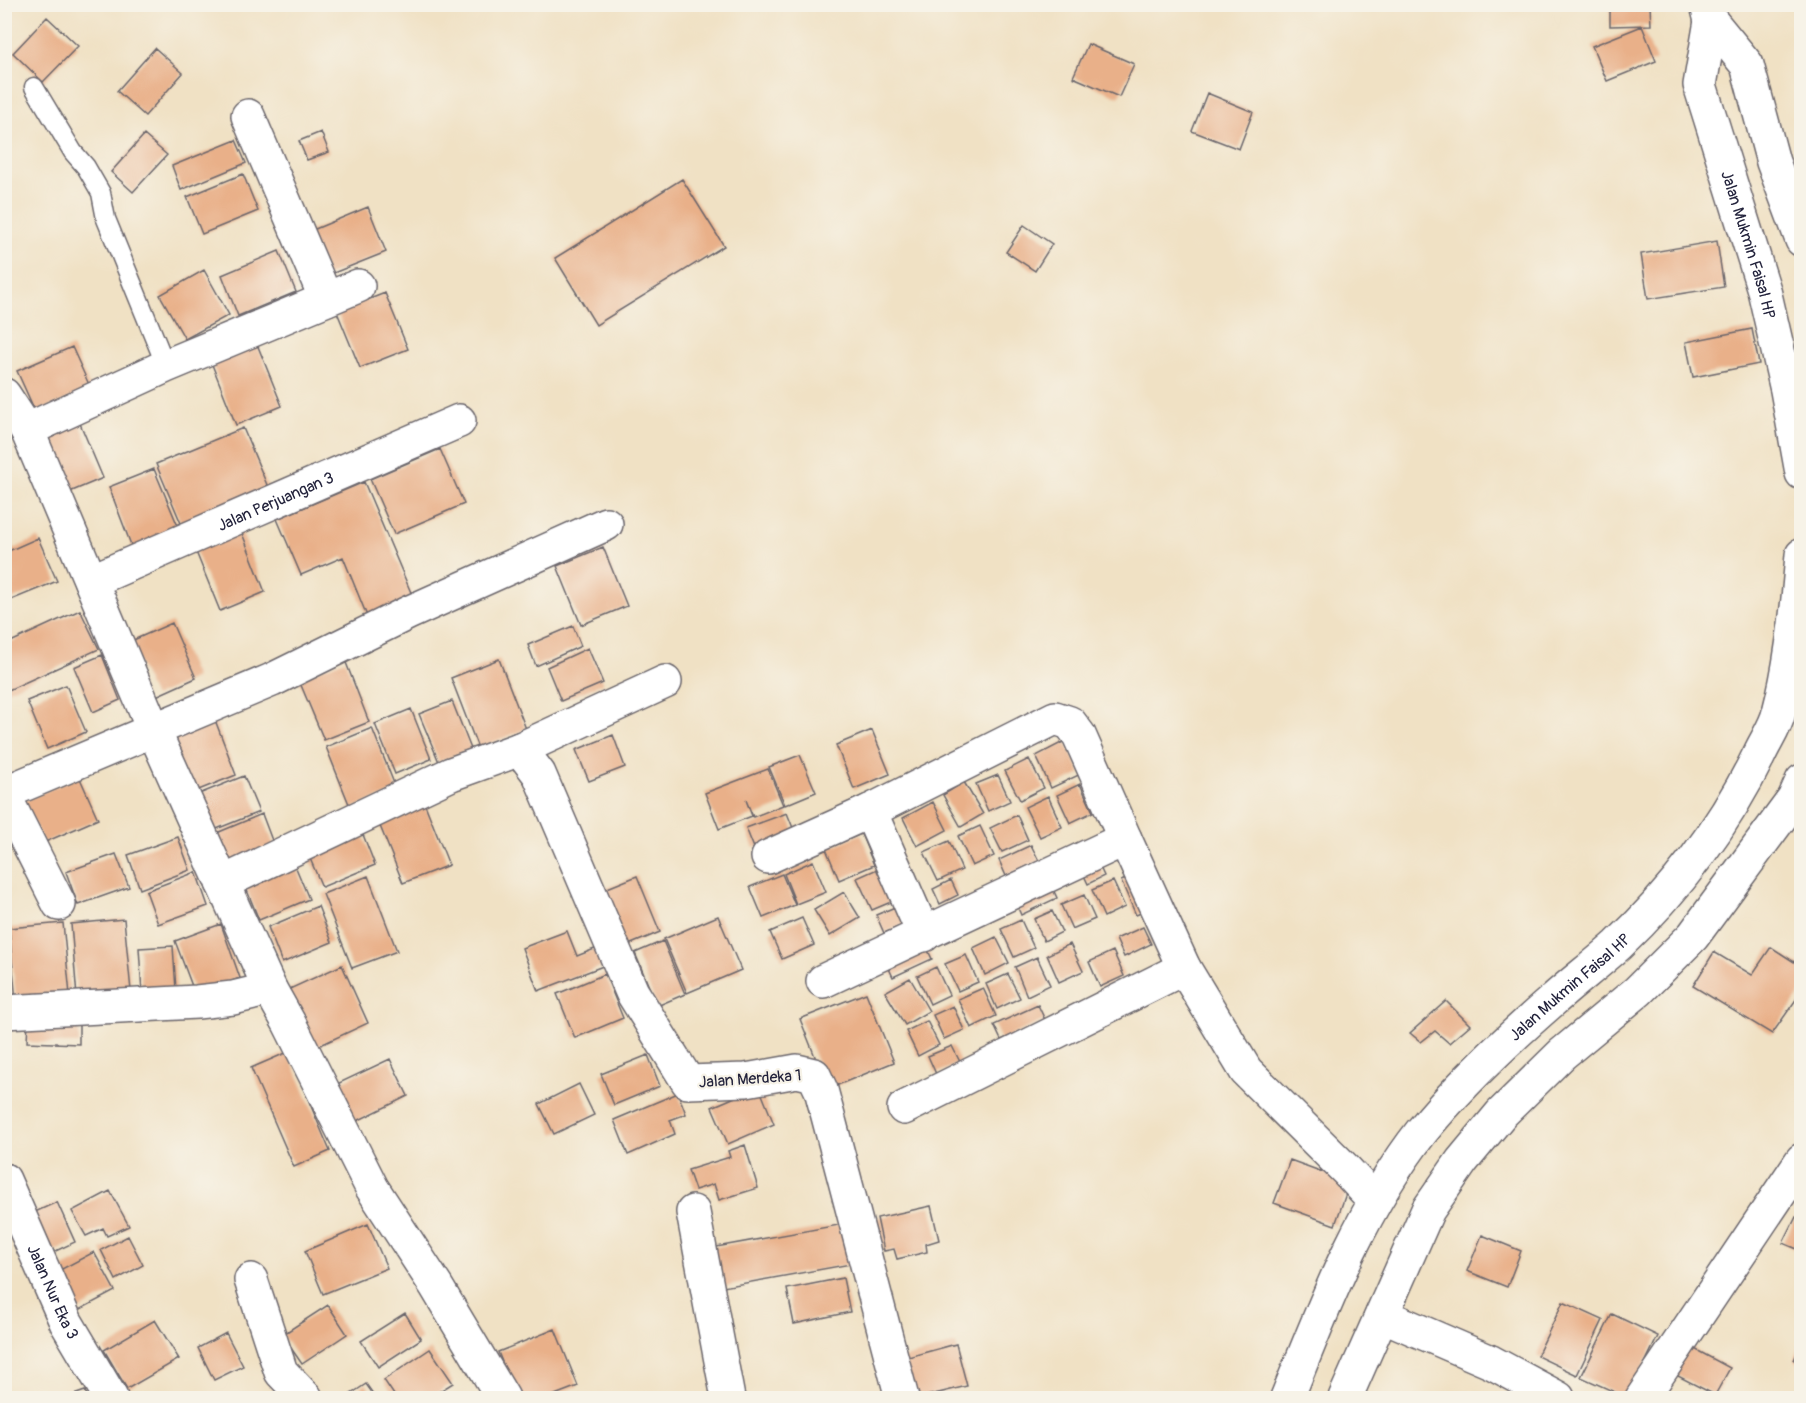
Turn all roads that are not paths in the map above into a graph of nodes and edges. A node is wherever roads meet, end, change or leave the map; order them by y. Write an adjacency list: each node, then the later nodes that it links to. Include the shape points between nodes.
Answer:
1 (1709, 13): 4 (street, Jalan Mukmin Faisal HP, via 1747,65 1773,162); 11 (street, Jalan Mukmin Faisal HP, via 1700,85 1764,290)
2 (34, 87): 7 (lane, via 101,194 106,219)
3 (248, 116): 6 (street)
4 (1802, 240)
5 (358, 286): 6 (street)
6 (326, 299): 7 (street)
7 (166, 366): 10 (street)
8 (4, 395): 10 (street)
9 (459, 421): 14 (street, Jalan Perjuangan 3)
10 (27, 430): 14 (street)
11 (1802, 473)
12 (606, 524): 16 (street)
13 (1802, 555): 33 (street, Jalan Mukmin Faisal HP, via 1779,714 1719,826 1675,886 1626,936 1471,1074 1422,1132)
14 (91, 581): 16 (street)
15 (665, 681): 17 (street)
16 (154, 731): 19 (street); 23 (street)
17 (520, 749): 23 (street, via 451,774); 41 (street, Jalan Merdeka 1, via 539,774 632,992 688,1082 746,1080 797,1071 814,1074)
18 (1802, 780): 36 (street, via 1794,799 1693,936 1638,991 1562,1054 1501,1114 1462,1161 1428,1210)
19 (4, 794): 24 (street)
20 (870, 811): 21 (street, via 1055,718 1070,723 1079,735); 22 (street); 25 (street)
21 (1125, 839): 25 (street); 26 (street)
22 (768, 857)
23 (222, 883): 28 (street)
24 (59, 904)
25 (924, 935): 27 (street)
26 (1184, 968): 30 (street); 33 (street, via 1246,1071)
27 (823, 981)
28 (270, 989): 29 (street, via 197,1002); 39 (street, via 372,1188)
29 (4, 1012)
30 (904, 1108)
31 (1802, 1160): 45 (street)
32 (4, 1180): 37 (street, Jalan Nur Eka 3, via 66,1322)
33 (1374, 1200): 42 (street, Jalan Mukmin Faisal HP)
34 (693, 1212): 40 (street)
35 (251, 1280): 38 (street, via 281,1372)
36 (1382, 1315): 43 (street); 44 (street, via 1491,1362)
37 (111, 1398)
38 (306, 1398)
39 (503, 1398)
40 (728, 1398)
41 (902, 1398)
42 (1287, 1398)
43 (1345, 1398)
44 (1558, 1398)
45 (1642, 1398)

